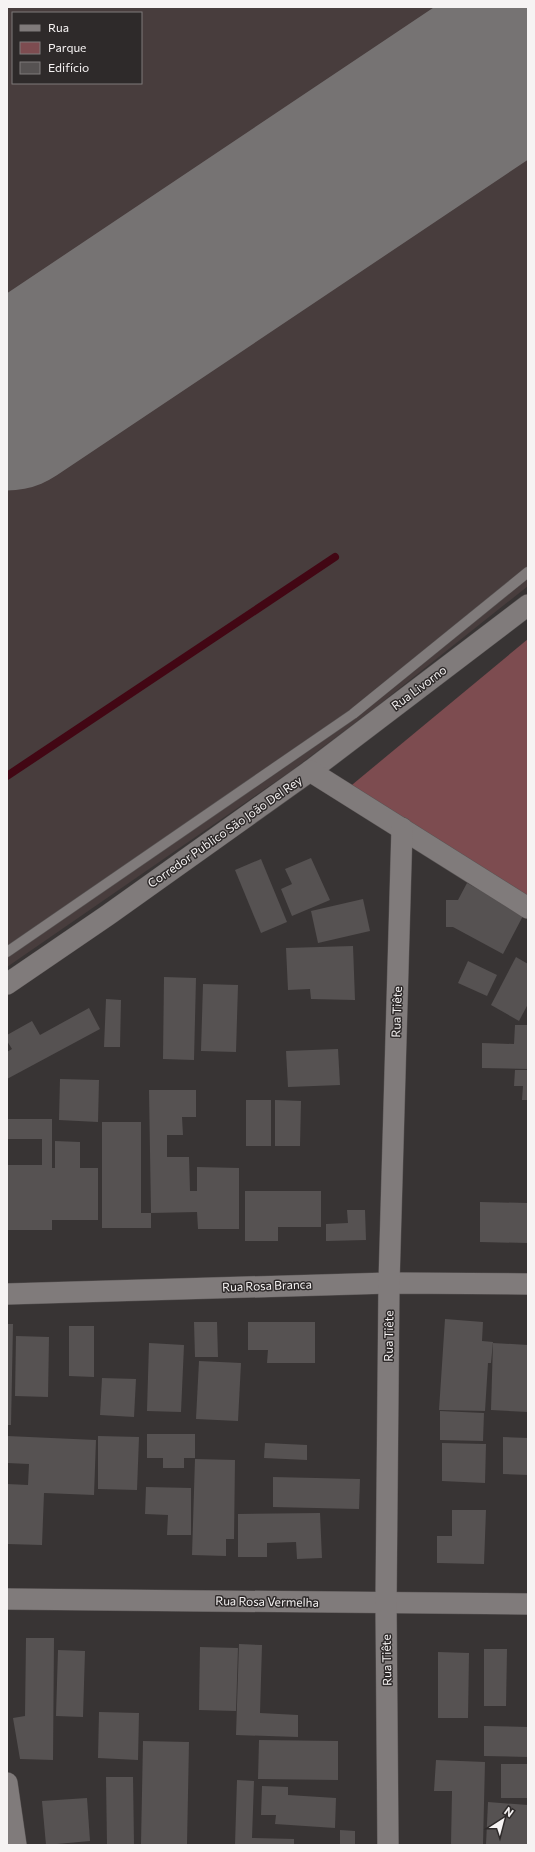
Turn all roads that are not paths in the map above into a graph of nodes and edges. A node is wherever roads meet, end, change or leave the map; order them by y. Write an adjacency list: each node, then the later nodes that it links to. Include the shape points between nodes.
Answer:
1 (528, 572): 6 (lane, via 353,714)
2 (528, 605): 3 (street, Rua Livorno)
3 (310, 771): 4 (street, Corredor Publico São João Del Rey); 7 (street, Corredor Publico São João Del Rey, via 108,916)
4 (402, 828): 5 (street, Corredor Publico São João Del Rey); 8 (street, Rua Tiête)
5 (528, 908)
6 (7, 952)
7 (7, 984)
8 (389, 1283): 9 (street, Rua Rosa Branca); 10 (street, Rua Rosa Branca); 12 (street, Rua Tiête)
9 (528, 1284)
10 (7, 1294)
11 (7, 1599): 12 (street, Rua Rosa Vermelha)
12 (386, 1604): 13 (street, Rua Rosa Vermelha); 16 (street, Rua Tiête)
13 (528, 1604)
14 (7, 1783): 15 (street)
15 (16, 1845)
16 (388, 1845)

